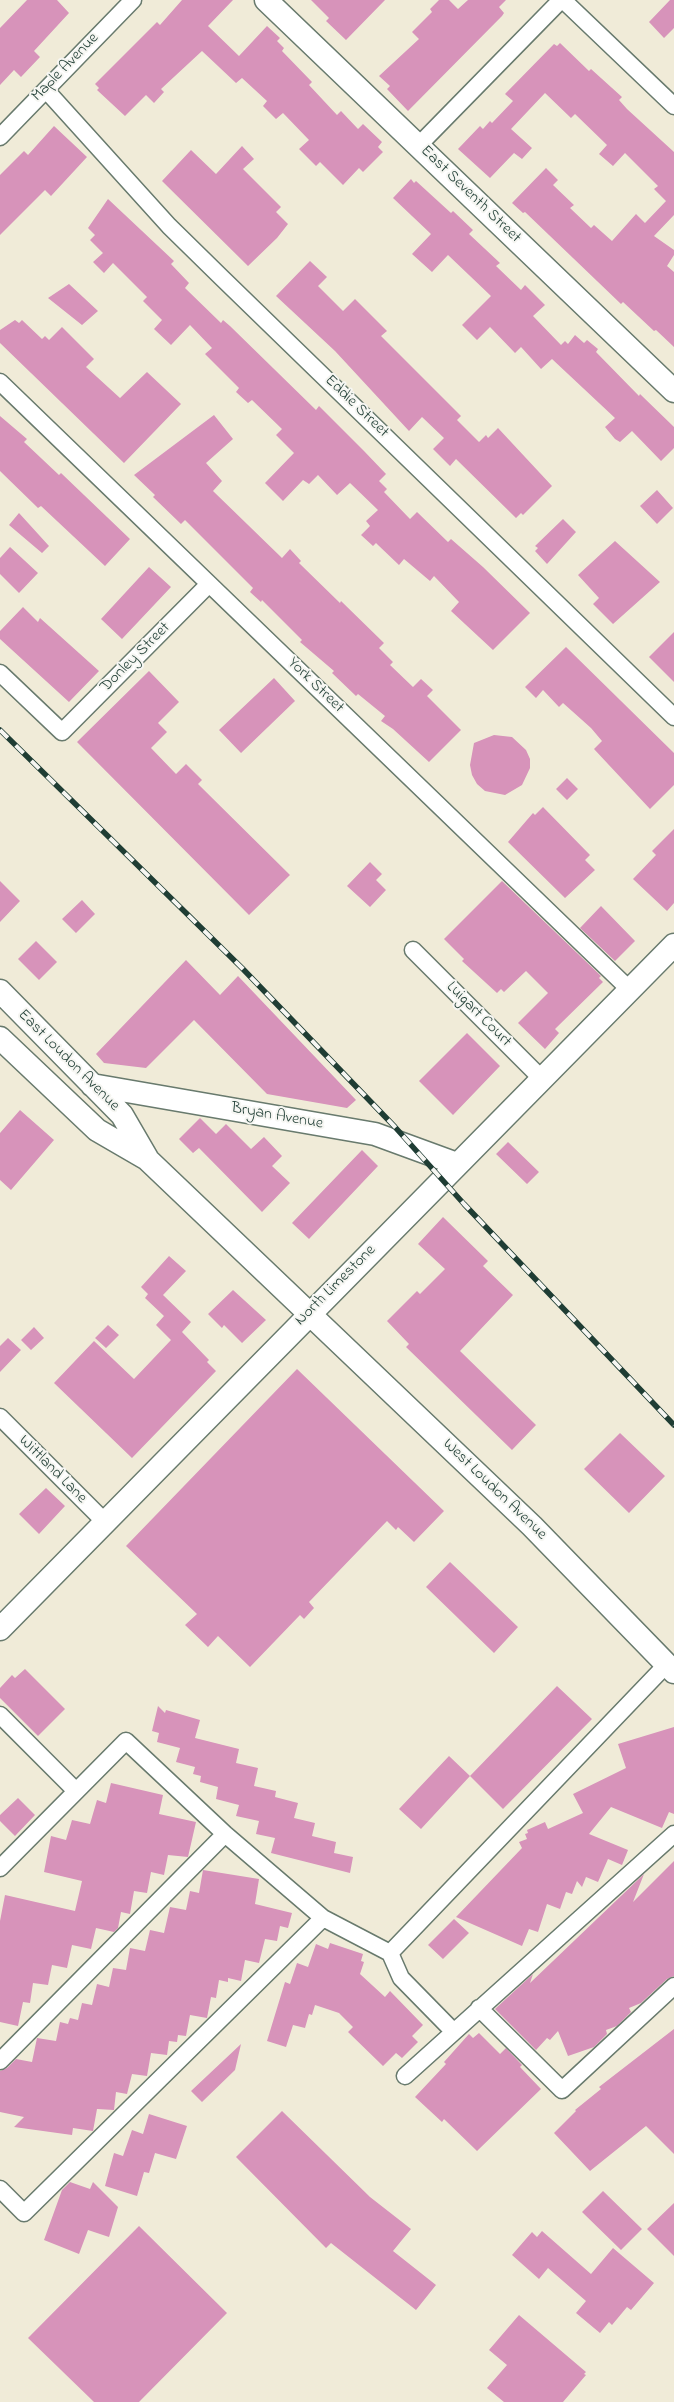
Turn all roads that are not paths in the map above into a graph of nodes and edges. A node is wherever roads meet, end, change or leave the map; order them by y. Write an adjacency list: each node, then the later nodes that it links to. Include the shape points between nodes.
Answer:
1 (133, 0): 4 (street, Maple Avenue)
2 (266, 0): 7 (street, East Seventh Street)
3 (562, 0): 5 (street); 7 (street)
4 (46, 90): 6 (street, Maple Avenue); 12 (street, Eddie Street, via 169,226 221,278)
5 (674, 106)
6 (0, 137)
7 (418, 146): 9 (street, East Seventh Street)
8 (0, 382): 10 (street, York Street)
9 (674, 391)
10 (209, 584): 11 (street, Donley Street, via 62,732); 15 (street, York Street)
11 (0, 673)
12 (674, 717)
13 (674, 945): 15 (street, North Limestone)
14 (413, 950): 18 (street, Luigart Court)
15 (630, 990): 18 (street, North Limestone)
16 (0, 991): 19 (street, East Loudon Avenue)
17 (4, 1048): 20 (street, East Loudon Avenue, via 97,1130)
18 (542, 1079): 21 (street, North Limestone)
19 (92, 1085): 20 (street, East Loudon Avenue, via 122,1115); 21 (street, Bryan Avenue, via 375,1134)
20 (147, 1159): 22 (street, East Loudon Avenue)
21 (458, 1164): 22 (street, North Limestone)
22 (310, 1313): 24 (street, North Limestone); 26 (street, West Loudon Avenue, via 532,1526)
23 (0, 1417): 24 (street, Wittland Lane)
24 (105, 1522): 25 (street, North Limestone)
25 (0, 1629)
26 (670, 1668): 33 (street)
27 (0, 1715): 28 (street)
28 (76, 1791): 29 (street, via 126,1741); 31 (street)
29 (225, 1834): 32 (street); 37 (street)
30 (674, 1834): 35 (street)
31 (0, 1868)
32 (323, 1918): 33 (street); 39 (street, via 24,2213)
33 (390, 1953): 36 (street, via 401,1978)
34 (674, 1986): 35 (street, via 562,2090)
35 (479, 2008): 36 (street)
36 (453, 2031): 38 (street)
37 (0, 2060)
38 (405, 2076)
39 (0, 2189)

